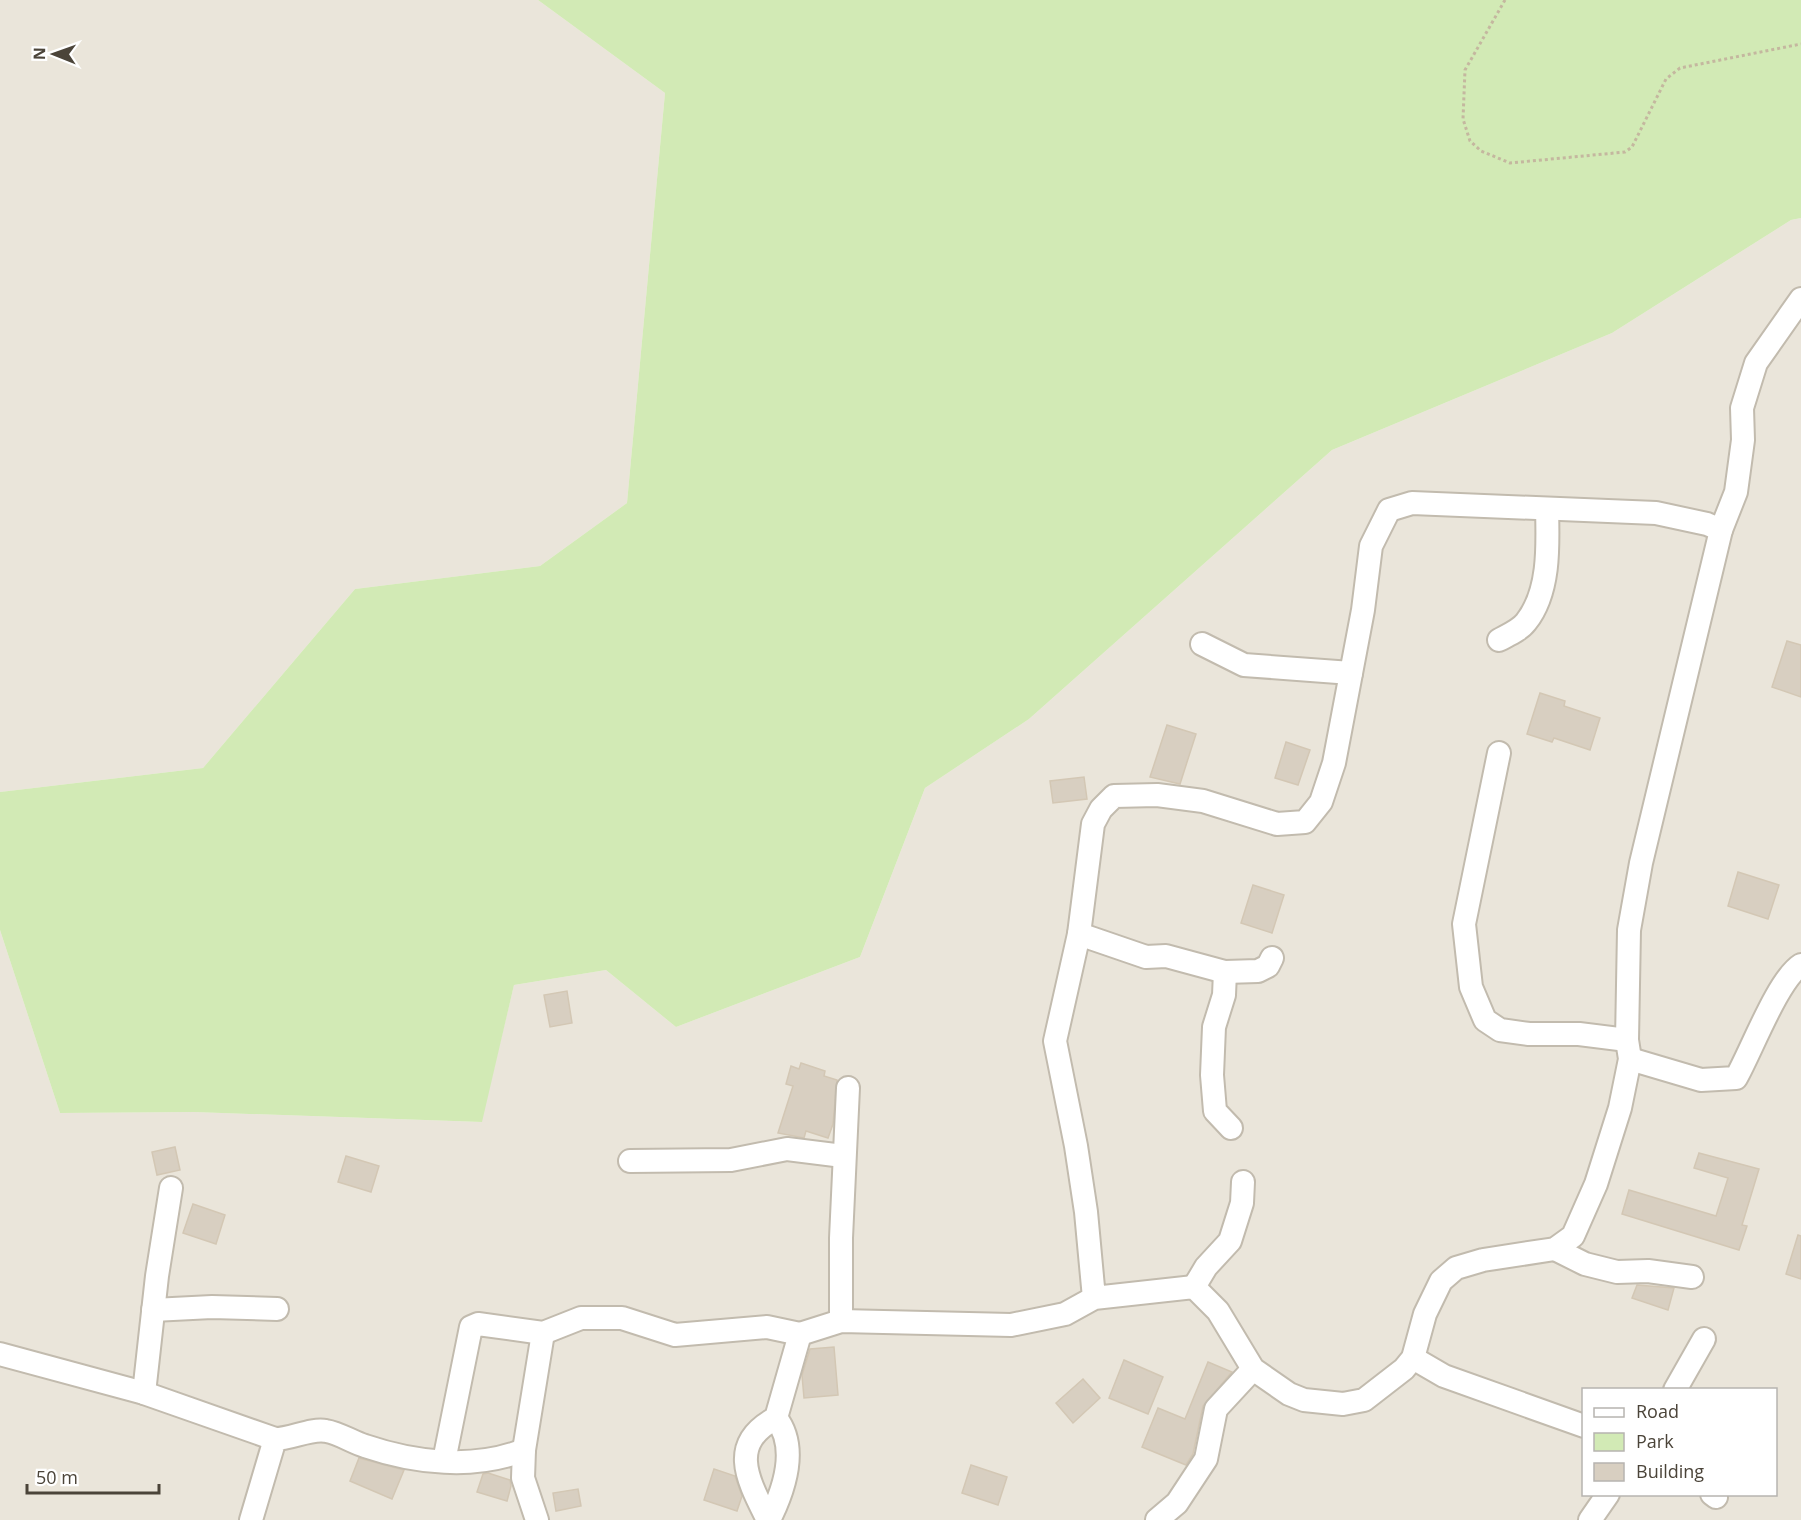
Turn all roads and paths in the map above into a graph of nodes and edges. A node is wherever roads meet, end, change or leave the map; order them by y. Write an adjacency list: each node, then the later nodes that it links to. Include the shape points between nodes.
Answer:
1 (1504, 0): 2 (path, via 1467,62 1463,119 1470,141 1481,151 1510,164 1625,152 1632,147 1666,80 1680,68)
2 (1801, 44)
3 (1801, 299): 5 (street, via 1755,363 1742,408 1743,440 1736,492)
4 (1547, 509): 5 (street, via 1656,513); 6 (street, via 1548,549 1539,602 1525,624); 8 (street, via 1412,503 1389,510 1371,546)
5 (1721, 530): 14 (street, via 1641,862 1629,930)
6 (1499, 640)
7 (1202, 644): 8 (street, via 1244,665)
8 (1351, 674): 10 (street, via 1334,763 1321,802 1305,822 1277,824 1203,801 1157,795 1114,796 1093,824)
9 (1499, 753): 14 (street, via 1464,924 1471,987 1485,1020 1500,1030 1579,1034)
10 (1079, 934): 13 (street, via 1146,957 1166,956); 24 (street, via 1055,1041 1076,1146)
11 (1272, 958): 13 (street, via 1268,966 1258,970)
12 (1801, 965): 14 (street, via 1780,992 1736,1078 1701,1080)
13 (1225, 972): 16 (street, via 1224,995 1214,1027 1212,1076 1215,1111)
14 (1628, 1050): 21 (street, via 1620,1108 1596,1184 1573,1236)
15 (848, 1088): 17 (street)
16 (1231, 1128)
17 (843, 1156): 18 (street, via 787,1149 731,1160); 27 (street)
18 (630, 1161)
19 (1243, 1182): 23 (street, via 1242,1203 1230,1241)
20 (171, 1188): 26 (street)
21 (1555, 1249): 22 (street, via 1585,1264 1617,1272); 32 (street, via 1456,1268 1441,1281 1425,1314)
22 (1692, 1276)
23 (1194, 1287): 24 (street); 33 (street, via 1218,1311)
24 (1094, 1298): 27 (street, via 1065,1314 1011,1325)
25 (276, 1309): 26 (street)
26 (153, 1310): 35 (street)
27 (842, 1321): 29 (street)
28 (543, 1333): 29 (street, via 581,1318 622,1318 675,1335 766,1327); 39 (street); 40 (street, via 478,1324 471,1327)
29 (800, 1334): 36 (street)
30 (1704, 1339): 34 (street)
31 (0, 1354): 35 (street)
32 (1413, 1358): 33 (street, via 1364,1400 1343,1404 1304,1400 1288,1394); 37 (street, via 1444,1377)
33 (1253, 1369): 45 (street, via 1216,1409 1206,1458 1178,1503)
34 (1676, 1388)
35 (144, 1393): 38 (street)
36 (776, 1418): 44 (street, via 783,1427 788,1467 783,1493); 44 (street, via 758,1428 748,1442 751,1485)
37 (1582, 1425)
38 (275, 1439): 40 (street, via 324,1430 366,1447); 42 (street)
39 (524, 1450): 40 (street, via 499,1460); 43 (street, via 523,1478)
40 (444, 1461)
41 (1607, 1496): 46 (street)
42 (251, 1520)
43 (537, 1520)
44 (768, 1520)
45 (1157, 1520)
46 (1590, 1520)

